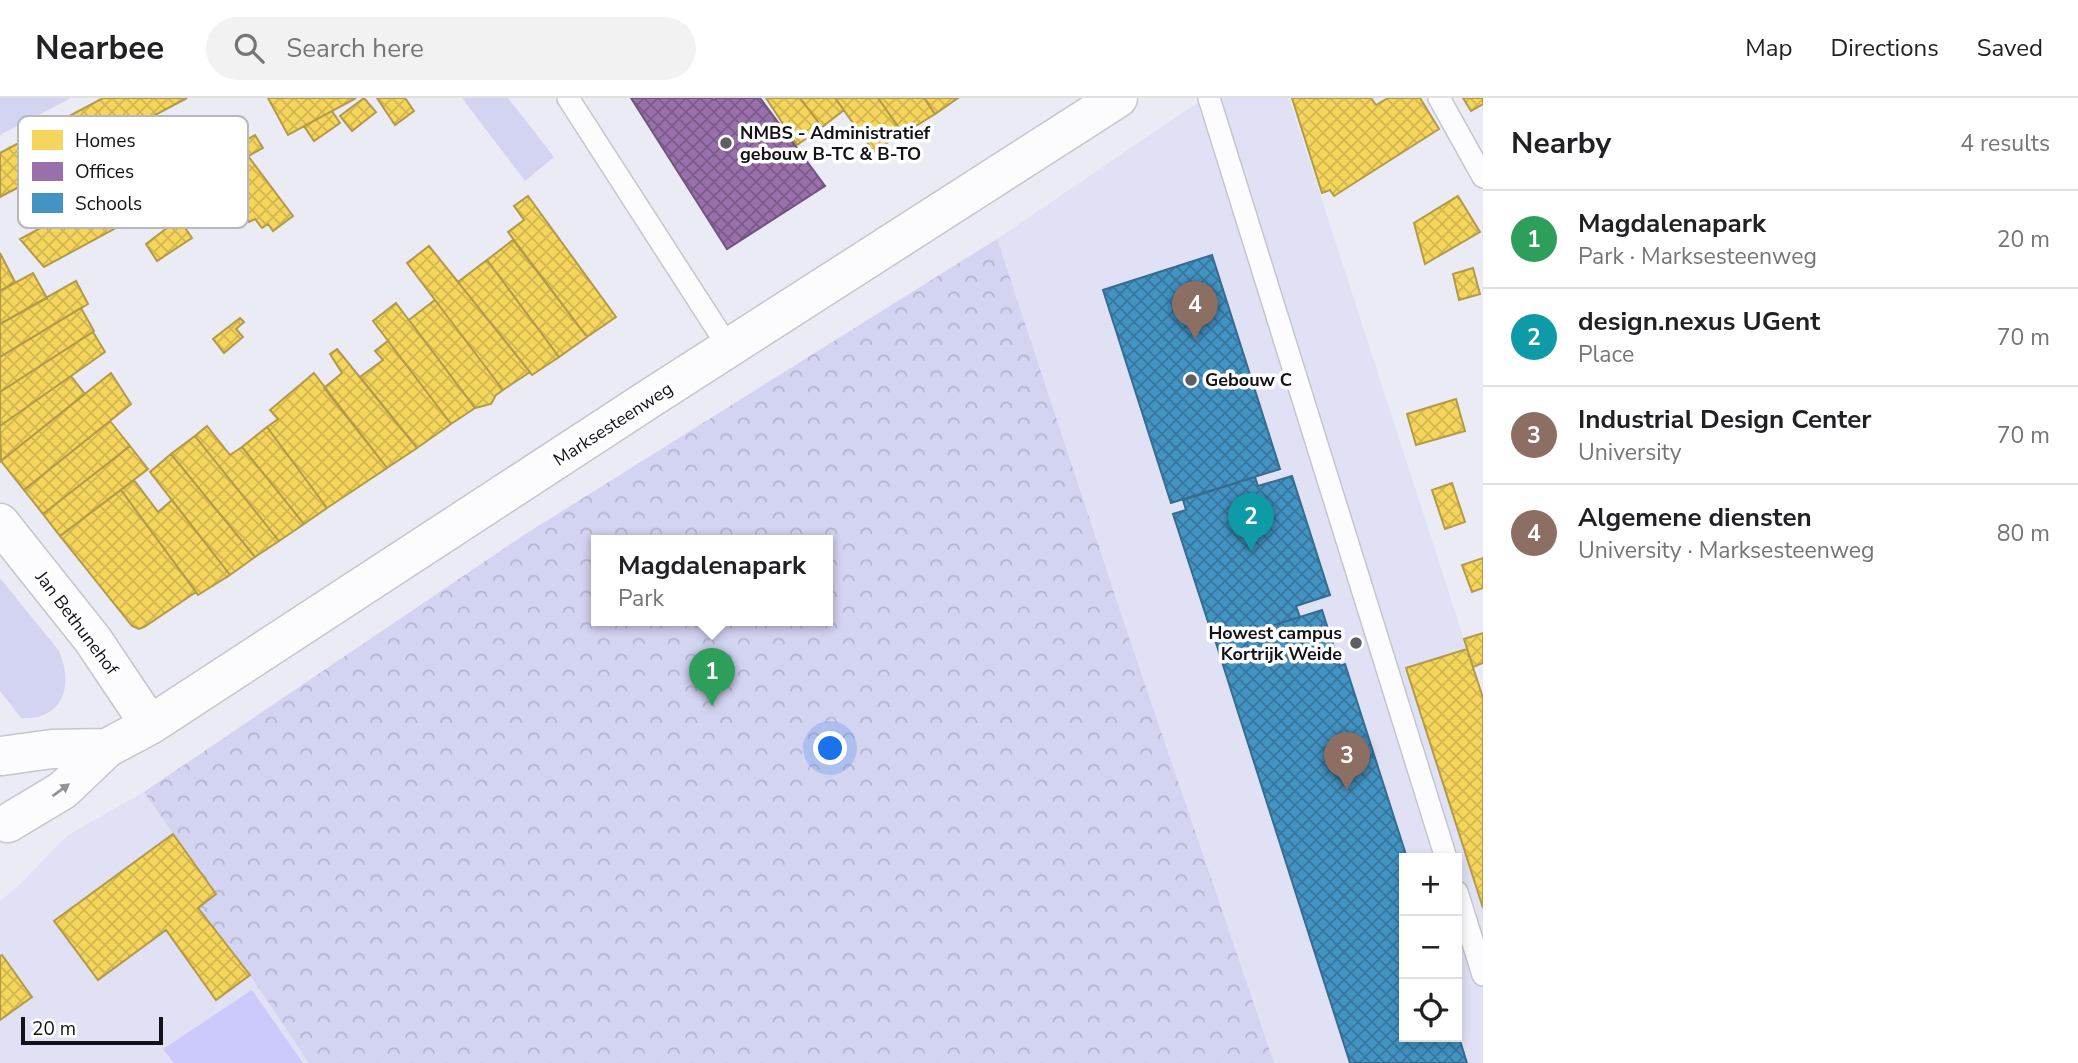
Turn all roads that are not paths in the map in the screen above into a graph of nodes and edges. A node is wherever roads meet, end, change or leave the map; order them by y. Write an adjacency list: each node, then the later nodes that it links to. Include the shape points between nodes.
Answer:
1 (568, 98): 6 (lane)
2 (1118, 98): 6 (street, Marksesteenweg)
3 (1209, 98): 12 (lane)
4 (1438, 98): 5 (lane)
5 (1483, 177)
6 (729, 348): 8 (street, Marksesteenweg)
7 (0, 523): 8 (street, Jan Bethunehof, via 93,640)
8 (150, 725): 9 (street, Marksesteenweg)
9 (107, 748): 10 (street, Marksesteenweg); 11 (street, Marksesteenweg, one-way to 9, via 63,790)
10 (1, 755): 11 (street, via 13,781 12,810)
11 (4, 832)
12 (1444, 853)
13 (1462, 908): 14 (lane)
14 (1483, 975)

